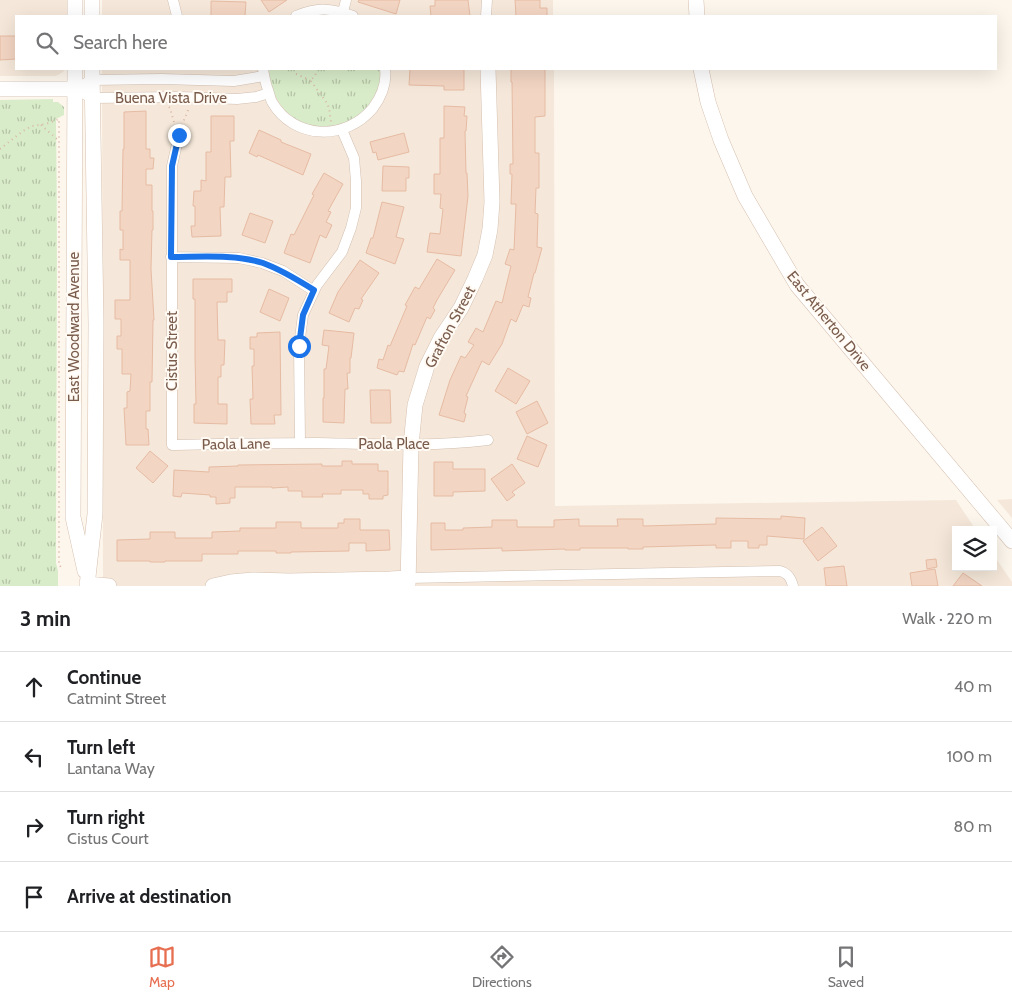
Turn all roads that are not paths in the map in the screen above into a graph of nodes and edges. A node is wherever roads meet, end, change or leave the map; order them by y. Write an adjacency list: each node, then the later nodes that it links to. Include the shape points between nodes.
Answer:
1 (75, 0): 8 (street)
2 (92, 0): 9 (street)
3 (173, 0): 10 (street)
4 (346, 0): 7 (street)
5 (486, 0): 13 (street)
6 (696, 0): 14 (street)
7 (343, 12): 11 (street, via 320,9); 12 (street)
8 (75, 15)
9 (92, 15)
10 (177, 15)
11 (299, 15)
12 (350, 15)
13 (486, 15)
14 (696, 15)
15 (75, 70): 22 (street, East Woodward Avenue)
16 (385, 70): 25 (street, via 378,102 356,124)
17 (488, 70): 32 (street, Grafton Street, via 492,202 485,255 461,308 427,366 415,405)
18 (701, 70): 33 (street, East Atherton Drive, via 721,140 745,196 797,285)
19 (264, 72): 20 (street, Buena Vista Drive, via 234,81); 23 (street)
20 (92, 74): 22 (street, Buena Vista Drive); 24 (street, East Woodward Avenue)
21 (0, 89): 22 (street, Buena Vista Drive)
22 (75, 90): 24 (street, Buena Vista Drive); 36 (street, East Woodward Avenue, via 73,518)
23 (269, 93): 24 (street, Buena Vista Drive, via 237,99); 25 (street, via 271,101 292,123 310,131)
24 (92, 98): 36 (street, East Woodward Avenue, via 95,514)
25 (337, 131): 28 (street, via 354,158 356,208 342,252)
26 (179, 135): 27 (street, Cistus Street, via 172,166)
27 (171, 257): 28 (street, via 239,258 262,263 283,271); 31 (street, Cistus Street)
28 (314, 290): 30 (street, via 303,315 299,346)
29 (488, 440): 32 (street, Paola Place)
30 (300, 443): 31 (street, Paola Lane); 32 (street, Paola Place)
31 (172, 445)
32 (411, 445): 34 (street, Grafton Street)
33 (1012, 541)
34 (408, 582): 35 (street); 39 (street, via 770,571 785,572)
35 (288, 584): 38 (street, via 253,580)
36 (87, 585): 37 (street)
37 (109, 586)
38 (213, 586)
39 (793, 586)

